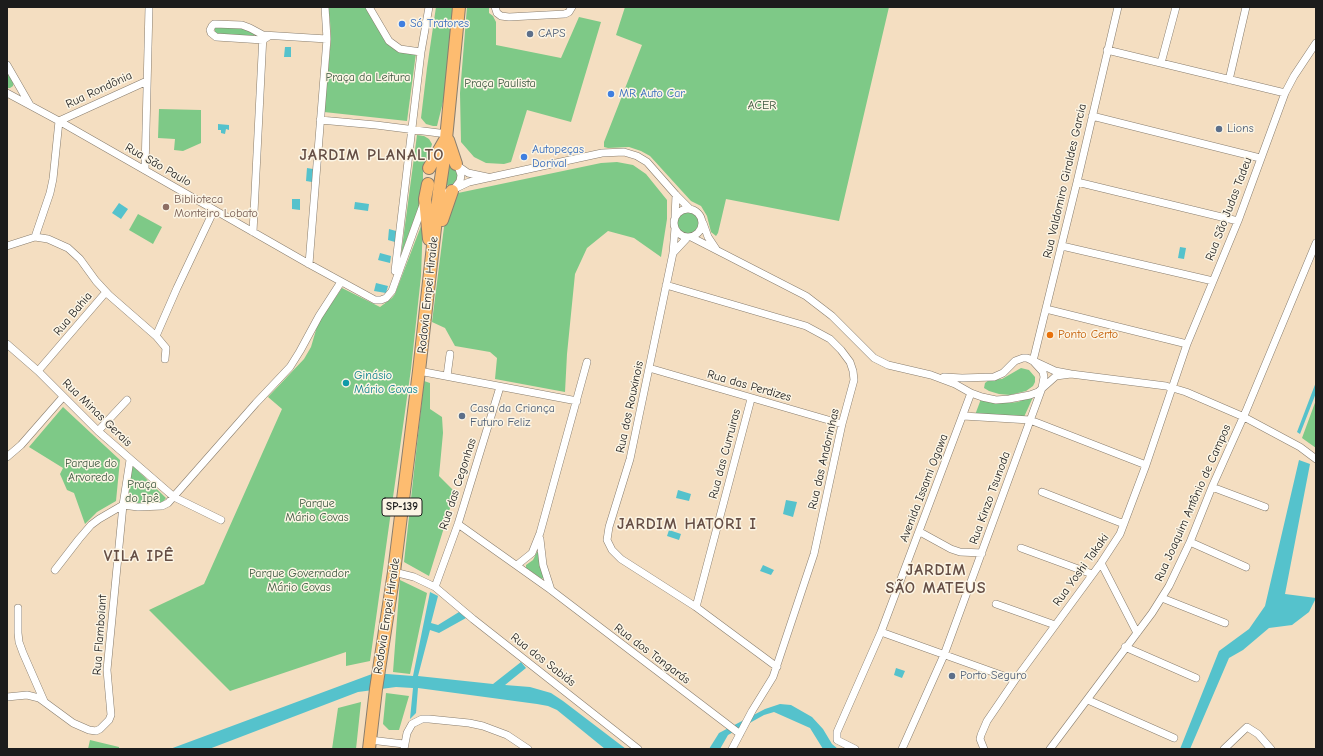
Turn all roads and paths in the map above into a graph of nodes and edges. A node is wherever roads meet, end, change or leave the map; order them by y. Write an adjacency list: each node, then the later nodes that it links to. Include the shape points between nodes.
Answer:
1 (149, 7): 20 (street)
2 (325, 7): 12 (street)
3 (369, 7): 15 (street, via 389,41 400,49)
4 (429, 7): 15 (street)
5 (459, 7): 28 (main road, Rodovia Empei Hiraide / SP-139)
6 (494, 7): 10 (street, via 497,13 505,17 565,14)
7 (1118, 7): 14 (street, Rua Valdomiro Giraldes Garcia)
8 (1176, 7): 16 (street)
9 (1246, 7): 18 (street)
10 (570, 10)
11 (265, 37): 11 (street, via 242,25 214,24 210,30 216,37); 12 (street); 47 (street)
12 (327, 39): 25 (street)
13 (1316, 43): 22 (street, Rua São Judas Tadeu)
14 (1107, 50): 16 (street); 24 (street, Rua Valdomiro Giraldes Garcia)
15 (421, 52): 27 (street)
16 (1161, 63): 18 (street)
17 (7, 65): 19 (street)
18 (1229, 80): 22 (street)
19 (16, 81): 21 (street, via 13,90); 23 (street)
20 (147, 81): 26 (street, Rua Rondônia); 33 (street)
21 (7, 92): 23 (street, Rua São Paulo)
22 (1285, 93): 29 (street, Rua São Judas Tadeu)
23 (30, 105): 26 (street, Rua São Paulo)
24 (1092, 116): 29 (street); 35 (street, Rua Valdomiro Giraldes Garcia)
25 (320, 120): 27 (street); 55 (street)
26 (59, 121): 33 (street, Rua São Paulo); 48 (street, Rua Rondônia, via 51,186)
27 (412, 130): 28 (street); 59 (street)
28 (447, 135): 30 (main road, Rodovia Empei Hiraide / SP-139); 31 (main road); 32 (main road)
29 (1260, 158): 45 (street, Rua São Judas Tadeu)
30 (444, 159): 31 (street); 32 (street, via 434,161); 38 (main road, Rodovia Empei Hiraide / SP-139)
31 (457, 165): 34 (street, via 474,175); 37 (street, via 460,178)
32 (429, 168): 36 (street)
33 (145, 170): 42 (street, Rua São Paulo)
34 (493, 178): 37 (street, via 469,182); 39 (street, via 602,153 624,152 647,162)
35 (1077, 182): 45 (street); 52 (street, Rua Valdomiro Giraldes Garcia)
36 (428, 184): 38 (street); 40 (main road)
37 (453, 190): 38 (street); 56 (main road, via 443,214)
38 (439, 192): 56 (main road, Rodovia Empei Hiraide / SP-139)
39 (676, 195): 41 (street); 43 (street)
40 (425, 199): 56 (main road); 59 (street)
41 (690, 209): 43 (street, via 681,211); 44 (street, via 698,212)
42 (214, 210): 47 (street, Rua São Paulo); 63 (street)
43 (675, 218): 46 (street)
44 (702, 219): 49 (street, via 702,229); 53 (street, via 708,238)
45 (1238, 221): 57 (street, Rua São Judas Tadeu)
46 (675, 228): 49 (street, via 679,234); 54 (street, Rua dos Rouxinois)
47 (253, 232): 55 (street, Rua São Paulo)
48 (35, 237): 51 (street); 61 (street, Rua Bahia, via 48,239 68,248)
49 (689, 238): 53 (street); 54 (street)
50 (1316, 243): 86 (street, Rua Joaquim Antônio de Campos)
51 (7, 246)
52 (1062, 246): 57 (street); 62 (street, Rua Valdomiro Giraldes Garcia)
53 (718, 250): 74 (street, via 806,296 832,316 874,358 892,366)
54 (673, 253): 60 (street, Rua dos Rouxinois)
55 (309, 264): 58 (street, Rua São Paulo)
56 (431, 264): 72 (main road, Rodovia Empei Hiraide / SP-139)
57 (1213, 281): 65 (street, Rua São Judas Tadeu)
58 (341, 282): 59 (street, Rua São Paulo, via 371,298 381,300 389,296); 96 (street, via 290,367)
59 (394, 283)
60 (666, 285): 70 (street, Rua dos Rouxinois); 88 (street, Rua das Andorinhas, via 806,326 830,340 850,362 853,371 854,380)
61 (106, 292): 63 (street); 71 (street, Rua Bahia)
62 (1046, 309): 65 (street); 68 (street, Rua Valdomiro Giraldes Garcia)
63 (156, 336): 67 (street, via 166,348)
64 (7, 344): 71 (street, Rua Minas Gerais)
65 (1187, 344): 78 (street, Rua São Judas Tadeu)
66 (450, 354): 75 (street)
67 (165, 359)
68 (1033, 361): 73 (street, via 1055,371); 76 (street, via 1023,358 1015,361 1003,373 994,377); 79 (street, via 1043,372)
69 (587, 362): 84 (street)
70 (649, 368): 82 (street, Rua das Perdizes); 117 (street, Rua dos Rouxinois, via 628,467 608,527 607,540 621,559)
71 (38, 371): 81 (street, Rua Minas Gerais)
72 (419, 371): 75 (street); 111 (main road, Rodovia Empei Hiraide / SP-139)
73 (1071, 374): 78 (street); 79 (street, via 1056,376)
74 (928, 375): 76 (street); 80 (street, via 955,384)
75 (447, 376): 77 (street)
76 (978, 378): 80 (street, Avenida Issami Ogawa, via 971,385)
77 (500, 387): 84 (street); 100 (street, Rua das Cegonhas)
78 (1173, 387): 86 (street); 93 (street, Rua Yoshi Takaki)
79 (1042, 388): 80 (street, via 1030,396 1003,400 989,399); 87 (street, Rua Kinzo Tsunoda)
80 (971, 393): 85 (street, Avenida Issami Ogawa)
81 (63, 397): 89 (street, Rua Minas Gerais); 90 (street)
82 (751, 399): 88 (street, Rua das Perdizes); 117 (street, Rua das Curruiras)
83 (127, 400): 89 (street)
84 (577, 401): 103 (street)
85 (963, 416): 87 (street); 102 (street, Avenida Issami Ogawa)
86 (1244, 417): 91 (street, via 1295,444); 94 (street, Rua Joaquim Antônio de Campos)
87 (1030, 420): 93 (street); 106 (street, Rua Kinzo Tsunoda)
88 (842, 424): 125 (street, Rua das Andorinhas, via 814,554)
89 (98, 431): 92 (street, Rua Minas Gerais)
90 (7, 458)
91 (1316, 459)
92 (130, 460): 96 (street, Rua Minas Gerais); 97 (street, Rua Flamboiant)
93 (1146, 465): 101 (street, Rua Yoshi Takaki)
94 (1212, 487): 98 (street); 104 (street, Rua Joaquim Antônio de Campos)
95 (1042, 492): 101 (street)
96 (174, 497): 97 (street, via 162,506); 99 (street, Rua Minas Gerais)
97 (123, 505): 110 (street, via 91,525); 130 (street, Rua Flamboiant, via 106,670 111,715 100,729 89,730 73,723)
98 (1265, 507)
99 (221, 520)
100 (458, 524): 108 (street, Rua dos Tangarás); 113 (street, Rua das Cegonhas)
101 (1124, 524): 107 (street, Rua Yoshi Takaki, via 1117,541)
102 (920, 532): 106 (street, via 951,549); 121 (street, Avenida Issami Ogawa)
103 (540, 533): 108 (street, via 532,553); 114 (street, via 543,565)
104 (1190, 542): 109 (street); 115 (street, Rua Joaquim Antônio de Campos)
105 (1021, 548): 112 (street)
106 (982, 553): 124 (street, Rua Kinzo Tsunoda)
107 (1101, 563): 112 (street, Rua Yoshi Takaki); 122 (street)
108 (517, 565): 114 (street, Rua dos Tangarás)
109 (1246, 567)
110 (55, 570)
111 (394, 572): 113 (street, Rua dos Sabiás, via 414,577); 133 (main road, Rodovia Empei Hiraide / SP-139, via 376,685)
112 (1092, 574): 120 (street, Rua Yoshi Takaki)
113 (435, 587): 136 (street, Rua dos Sabiás)
114 (551, 590): 131 (street, Rua dos Tangarás)
115 (1162, 598): 119 (street); 122 (street, Rua Joaquim Antônio de Campos)
116 (996, 604): 120 (street)
117 (696, 607): 125 (street, Rua dos Rouxinois)
118 (18, 608): 130 (street, via 19,642)
119 (1224, 623)
120 (1055, 625): 127 (street, Rua Yoshi Takaki)
121 (881, 632): 124 (street); 138 (street, Avenida Issami Ogawa, via 837,732 837,740)
122 (1137, 633): 123 (street, Rua Joaquim Antônio de Campos)
123 (1125, 647): 126 (street); 129 (street, Rua Joaquim Antônio de Campos)
124 (944, 655): 127 (street); 139 (street, Rua Kinzo Tsunoda)
125 (777, 667): 131 (street, Rua das Andorinhas)
126 (1196, 678)
127 (1015, 680): 140 (street, Rua Yoshi Takaki, via 983,728 980,740)
128 (7, 697): 130 (street, Rua Flamboiant, via 27,695)
129 (1088, 700): 132 (street); 141 (street, Rua Joaquim Antônio de Campos)
130 (44, 701)
131 (740, 734): 137 (street, Rua das Andorinhas)
132 (1174, 738)
133 (370, 745): 134 (street)
134 (404, 747): 135 (street, via 412,724 429,719 483,726 507,735)
135 (528, 749)
136 (638, 749)
137 (732, 749)
138 (855, 749)
139 (902, 749)
140 (984, 749)
141 (1051, 749)
142 (1224, 749): 143 (street, via 1247,727 1258,734)
143 (1271, 749)

